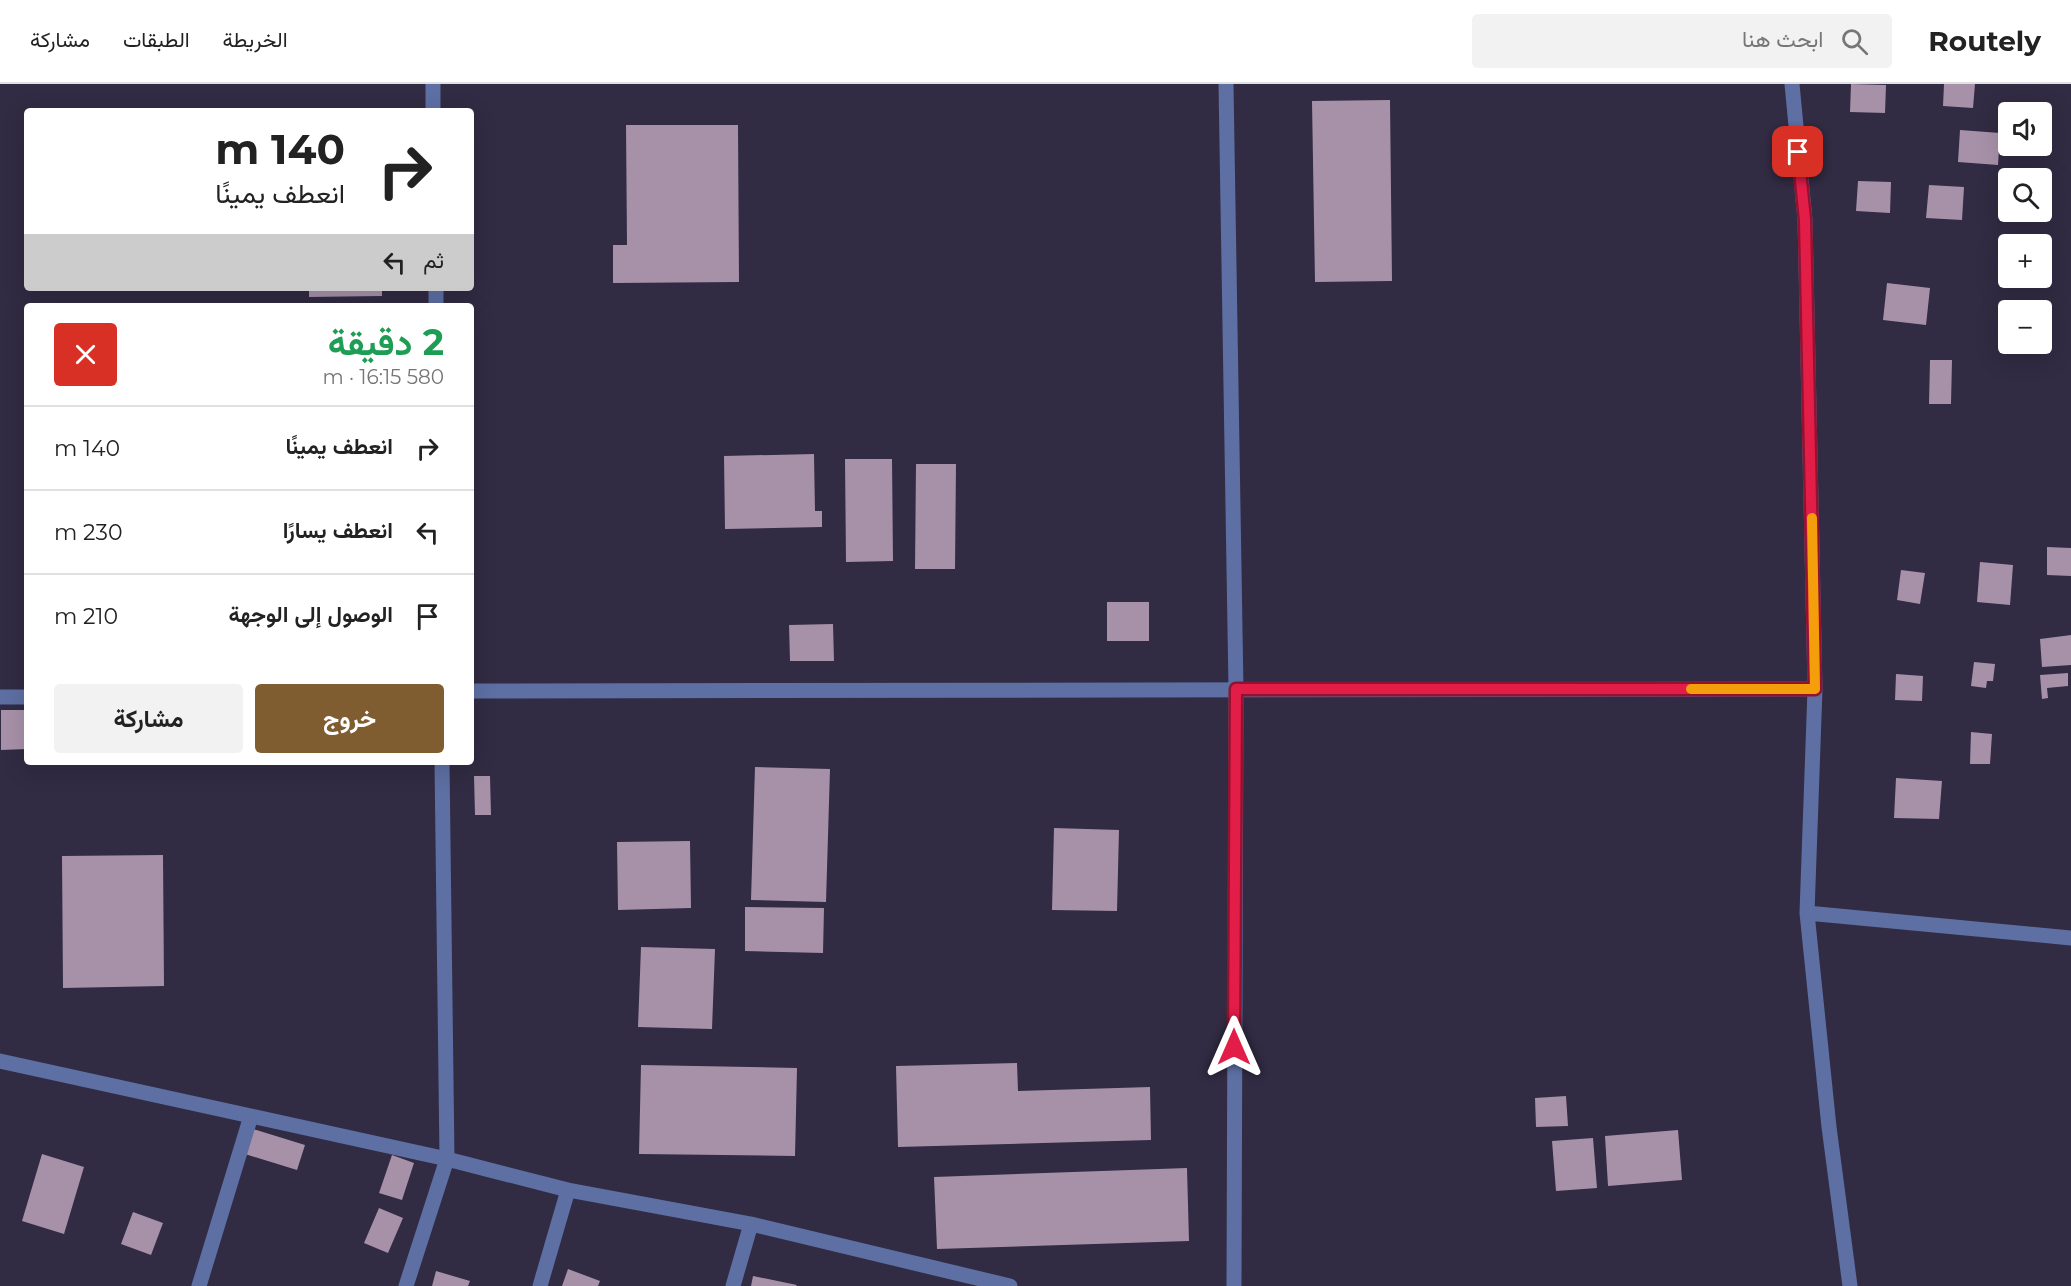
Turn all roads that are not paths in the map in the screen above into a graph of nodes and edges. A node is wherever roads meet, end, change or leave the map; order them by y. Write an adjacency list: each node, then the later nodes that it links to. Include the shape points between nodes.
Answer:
1 (433, 84): 4 (street)
2 (1226, 84): 5 (street)
3 (1792, 84): 6 (street, via 1805,220)
4 (433, 108)
5 (1236, 689): 6 (street); 7 (street); 23 (street)
6 (1815, 689): 11 (street)
7 (474, 690)
8 (0, 697): 9 (street)
9 (24, 697)
10 (442, 765): 15 (street)
11 (1807, 913): 12 (street); 24 (street)
12 (2071, 938)
13 (0, 1061): 14 (street)
14 (251, 1116): 15 (street); 18 (street)
15 (447, 1159): 16 (street); 19 (street)
16 (568, 1190): 17 (street); 20 (street)
17 (751, 1224): 21 (street); 22 (street)
18 (199, 1286)
19 (406, 1286)
20 (540, 1286)
21 (733, 1286)
22 (1010, 1286)
23 (1234, 1286)
24 (1850, 1286)

